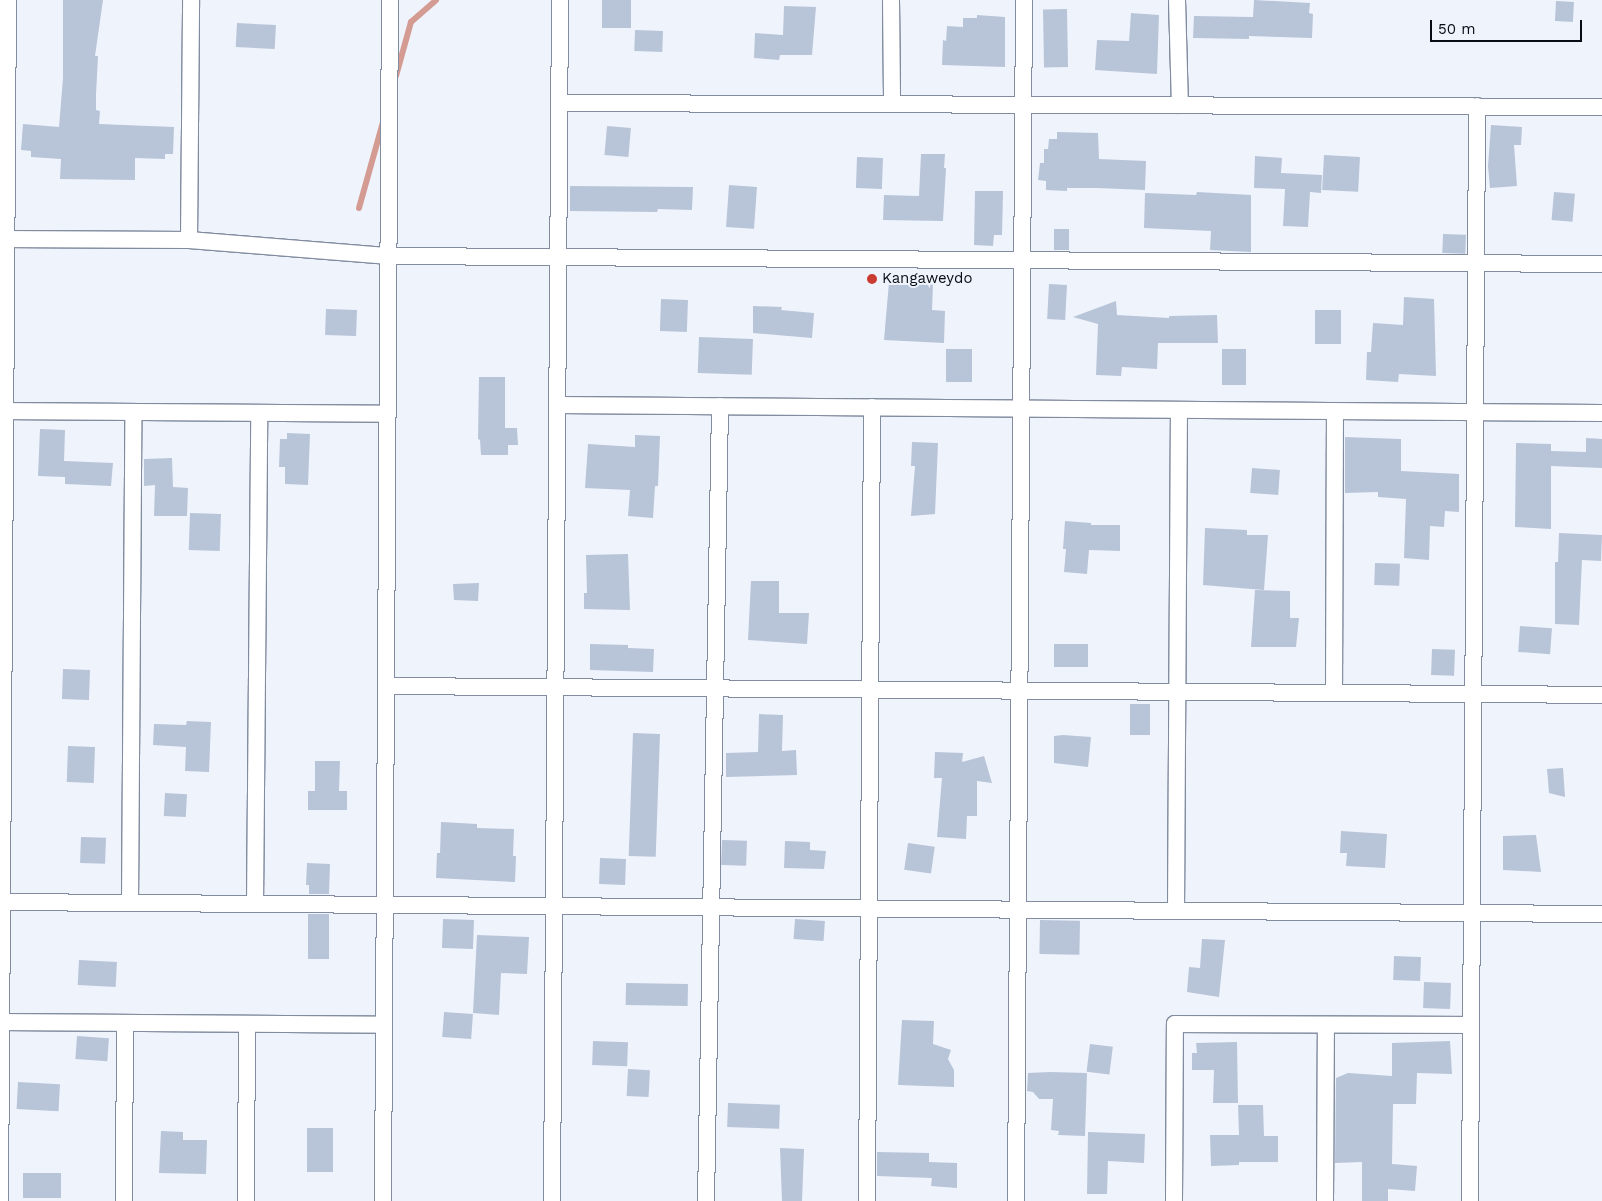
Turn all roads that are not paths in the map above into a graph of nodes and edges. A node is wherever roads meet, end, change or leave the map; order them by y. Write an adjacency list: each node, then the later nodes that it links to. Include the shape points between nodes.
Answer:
1 (8, 0): 8 (street)
2 (190, 0): 16 (street)
3 (390, 0): 17 (street)
4 (560, 0): 9 (street)
5 (891, 0): 10 (street)
6 (1024, 0): 11 (street)
7 (1177, 0): 12 (street)
8 (4, 51): 15 (street)
9 (559, 103): 10 (street); 18 (street)
10 (892, 104): 11 (street)
11 (1023, 105): 12 (street); 19 (street)
12 (1180, 105): 13 (street)
13 (1477, 106): 14 (street); 20 (street)
14 (1602, 107)
15 (3, 239): 16 (street); 27 (street)
16 (189, 240): 17 (street)
17 (389, 256): 18 (street); 33 (street)
18 (558, 257): 19 (street); 22 (street)
19 (1022, 260): 20 (street); 25 (street)
20 (1476, 263): 21 (street); 29 (street)
21 (1602, 264)
22 (557, 405): 23 (street); 35 (street)
23 (720, 406): 24 (street); 36 (street)
24 (872, 407): 25 (street); 37 (street)
25 (1021, 409): 26 (street); 38 (street)
26 (1179, 410): 28 (street); 39 (street)
27 (3, 411): 30 (street); 43 (street)
28 (1335, 411): 29 (street); 40 (street)
29 (1475, 411): 32 (street); 41 (street)
30 (133, 412): 31 (street); 44 (street)
31 (259, 413): 33 (street); 45 (street)
32 (1602, 413)
33 (388, 414): 34 (street)
34 (386, 686): 35 (street); 46 (street)
35 (556, 687): 36 (street); 47 (street)
36 (715, 688): 37 (street); 48 (street)
37 (870, 690): 38 (street); 49 (street)
38 (1019, 690): 39 (street); 50 (street)
39 (1178, 692): 40 (street); 51 (street)
40 (1334, 693): 41 (street)
41 (1474, 693): 42 (street); 52 (street)
42 (1602, 695)
43 (1, 902): 44 (street); 54 (street)
44 (130, 903): 45 (street)
45 (256, 904): 46 (street)
46 (385, 905): 47 (street); 57 (street)
47 (554, 906): 48 (street); 64 (street)
48 (711, 908): 49 (street); 65 (street)
49 (869, 909): 50 (street); 66 (street)
50 (1018, 910): 51 (street); 67 (street)
51 (1176, 911): 52 (street)
52 (1472, 912): 53 (street); 59 (street)
53 (1602, 914)
54 (1, 1022): 55 (street); 60 (street)
55 (125, 1023): 56 (street); 61 (street)
56 (247, 1024): 57 (street); 62 (street)
57 (384, 1025): 63 (street)
58 (1326, 1025): 59 (street); 68 (street, via 1176,1024); 69 (street)
59 (1471, 1025): 70 (street)
60 (0, 1201)
61 (124, 1201)
62 (246, 1201)
63 (383, 1201)
64 (552, 1201)
65 (706, 1201)
66 (867, 1201)
67 (1016, 1201)
68 (1174, 1201)
69 (1325, 1201)
70 (1470, 1201)

